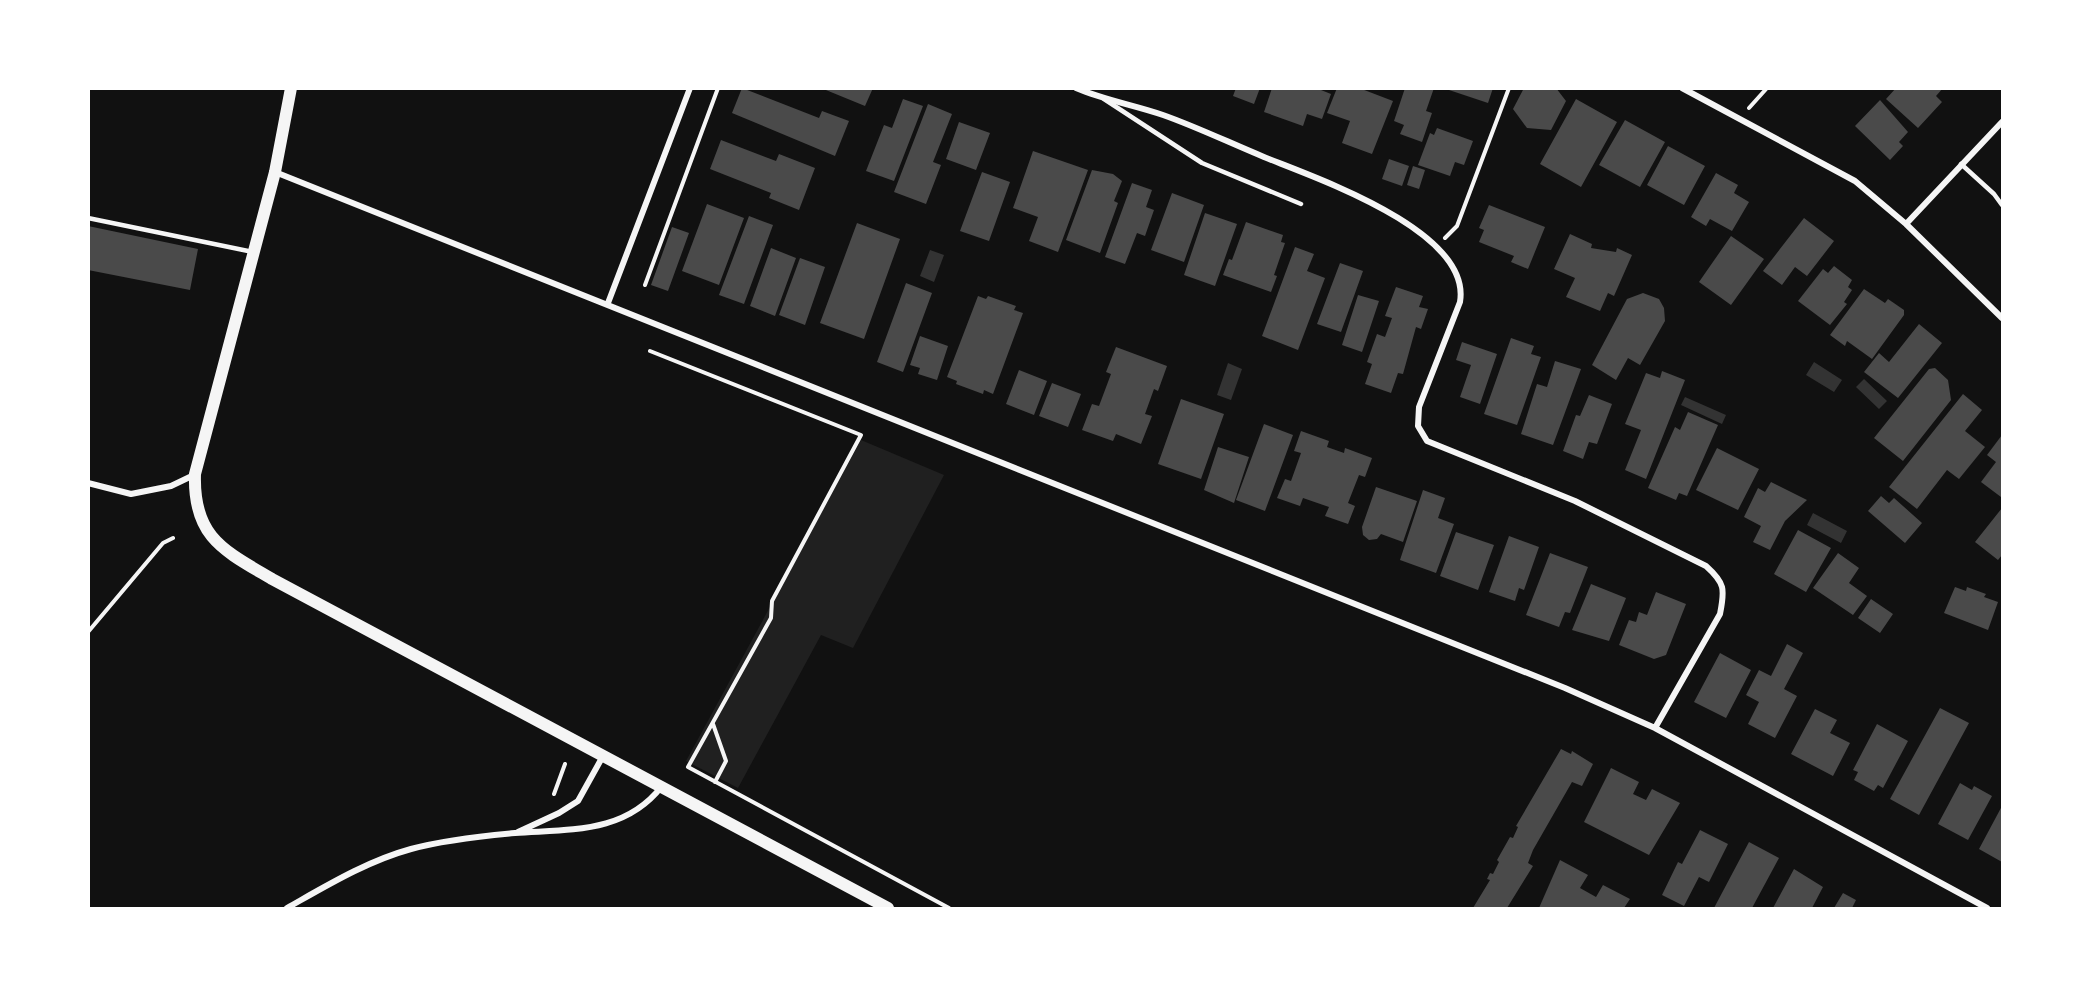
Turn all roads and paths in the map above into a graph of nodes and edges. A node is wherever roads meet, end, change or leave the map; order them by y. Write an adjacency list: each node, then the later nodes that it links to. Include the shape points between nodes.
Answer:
1 (291, 88): 12 (main road)
2 (690, 88): 20 (street)
3 (718, 88): 19 (path)
4 (1076, 88): 8 (street)
5 (1509, 88): 17 (path)
6 (1682, 88): 9 (street)
7 (1767, 88): 9 (path)
8 (1104, 99): 13 (lane, via 1202,163); 28 (street, via 1162,115 1357,195 1392,213 1454,266 1462,287 1460,302 1419,407 1418,426 1427,441 1575,501 1706,566 1719,578 1725,594 1720,614)
9 (1738, 119): 16 (street, via 1855,181)
10 (2002, 122): 11 (street)
11 (1961, 164): 14 (lane); 16 (street)
12 (275, 172): 18 (main road); 20 (street)
13 (1301, 204)
14 (2002, 205)
15 (88, 218): 18 (lane)
16 (1906, 224): 21 (street)
17 (1457, 226)
18 (254, 252): 23 (main road)
19 (645, 285)
20 (608, 303): 28 (street, via 1554,683)
21 (2002, 318)
22 (650, 351): 27 (path, via 861,435 772,601 771,618)
23 (195, 474): 24 (street, via 171,486 130,494); 29 (main road, via 196,505 203,524 216,542 238,559)
24 (88, 483)
25 (173, 538): 26 (path, via 163,543)
26 (88, 632)
27 (713, 723): 31 (path, via 726,761); 31 (path, via 688,767)
28 (1655, 728): 38 (street)
29 (604, 754): 32 (main road); 34 (street, via 578,801)
30 (565, 764): 33 (path)
31 (715, 782): 37 (path)
32 (662, 786): 34 (street, via 649,803 621,820 567,831); 36 (main road)
33 (554, 794)
34 (515, 833): 35 (street, via 413,848 378,859)
35 (287, 909)
36 (888, 909)
37 (949, 909)
38 (1987, 909)

